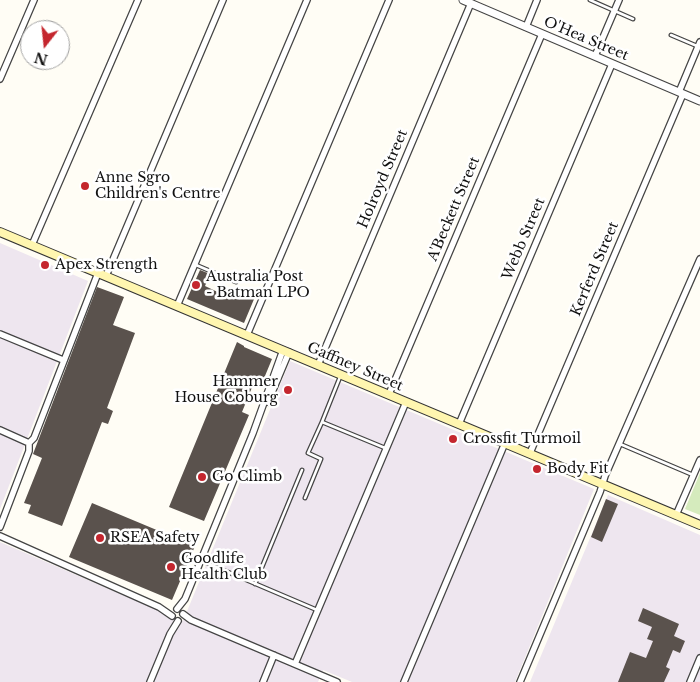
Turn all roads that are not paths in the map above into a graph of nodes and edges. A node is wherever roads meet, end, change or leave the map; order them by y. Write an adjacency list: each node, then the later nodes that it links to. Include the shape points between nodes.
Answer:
1 (34, 0): 19 (street)
2 (138, 0): 23 (street)
3 (223, 0): 27 (street)
4 (307, 0): 25 (street)
5 (390, 0): 31 (street)
6 (463, 0): 10 (street, O'Hea Street)
7 (537, 0): 13 (street)
8 (590, 0): 11 (lane)
9 (619, 0): 11 (street)
10 (471, 3): 13 (street, O'Hea Street); 34 (street, Holroyd Street)
11 (614, 10): 12 (lane); 17 (street)
12 (633, 19)
13 (526, 27): 14 (street, O'Hea Street)
14 (542, 34): 17 (street, O'Hea Street); 36 (street, A'Beckett Street)
15 (671, 35): 16 (lane)
16 (699, 44): 20 (street, Kerferd Street)
17 (594, 56): 18 (street, O'Hea Street)
18 (612, 64): 20 (street, O'Hea Street); 39 (street, Webb Street)
19 (0, 79)
20 (681, 93): 21 (street, O'Hea Street); 45 (street, Kerferd Street)
21 (700, 101)
22 (0, 232): 23 (main road, Gaffney Street)
23 (32, 245): 26 (main road, Gaffney Street)
24 (700, 259): 43 (street)
25 (194, 264): 28 (lane); 29 (street)
26 (98, 273): 27 (main road, Gaffney Street); 33 (street)
27 (106, 276): 29 (main road, Gaffney Street)
28 (236, 282)
29 (177, 306): 31 (main road, Gaffney Street)
30 (0, 334): 33 (street)
31 (247, 335): 32 (main road, Gaffney Street)
32 (286, 351): 34 (main road, Gaffney Street); 55 (street)
33 (63, 360): 41 (street, via 34,438)
34 (318, 365): 35 (main road, Gaffney Street)
35 (341, 374): 36 (main road, Gaffney Street); 38 (lane)
36 (389, 394): 37 (main road, Gaffney Street)
37 (406, 402): 39 (main road, Gaffney Street); 44 (street)
38 (322, 422): 44 (lane); 50 (lane, via 308,453 321,459)
39 (459, 424): 42 (main road, Gaffney Street)
40 (0, 430): 41 (street)
41 (29, 443): 53 (street, via 29,451)
42 (505, 443): 45 (main road, Gaffney Street); 65 (street)
43 (619, 444): 48 (lane); 49 (street)
44 (387, 449): 57 (street)
45 (530, 453): 49 (main road, Gaffney Street)
46 (700, 460): 48 (street)
47 (302, 470): 56 (lane)
48 (694, 475): 51 (street)
49 (602, 484): 51 (main road, Gaffney Street); 66 (street)
50 (304, 498)
51 (676, 515): 52 (main road, Gaffney Street)
52 (700, 525)
53 (0, 527)
54 (0, 536): 58 (street)
55 (200, 561): 56 (lane); 58 (street)
56 (255, 584): 57 (lane)
57 (318, 611): 61 (street)
58 (178, 615): 59 (street); 62 (street)
59 (274, 655): 61 (street); 63 (street)
60 (700, 658): 67 (street)
61 (295, 664): 64 (street)
62 (150, 682)
63 (263, 682)
64 (337, 682)
65 (404, 682)
66 (520, 682)
67 (690, 682)

